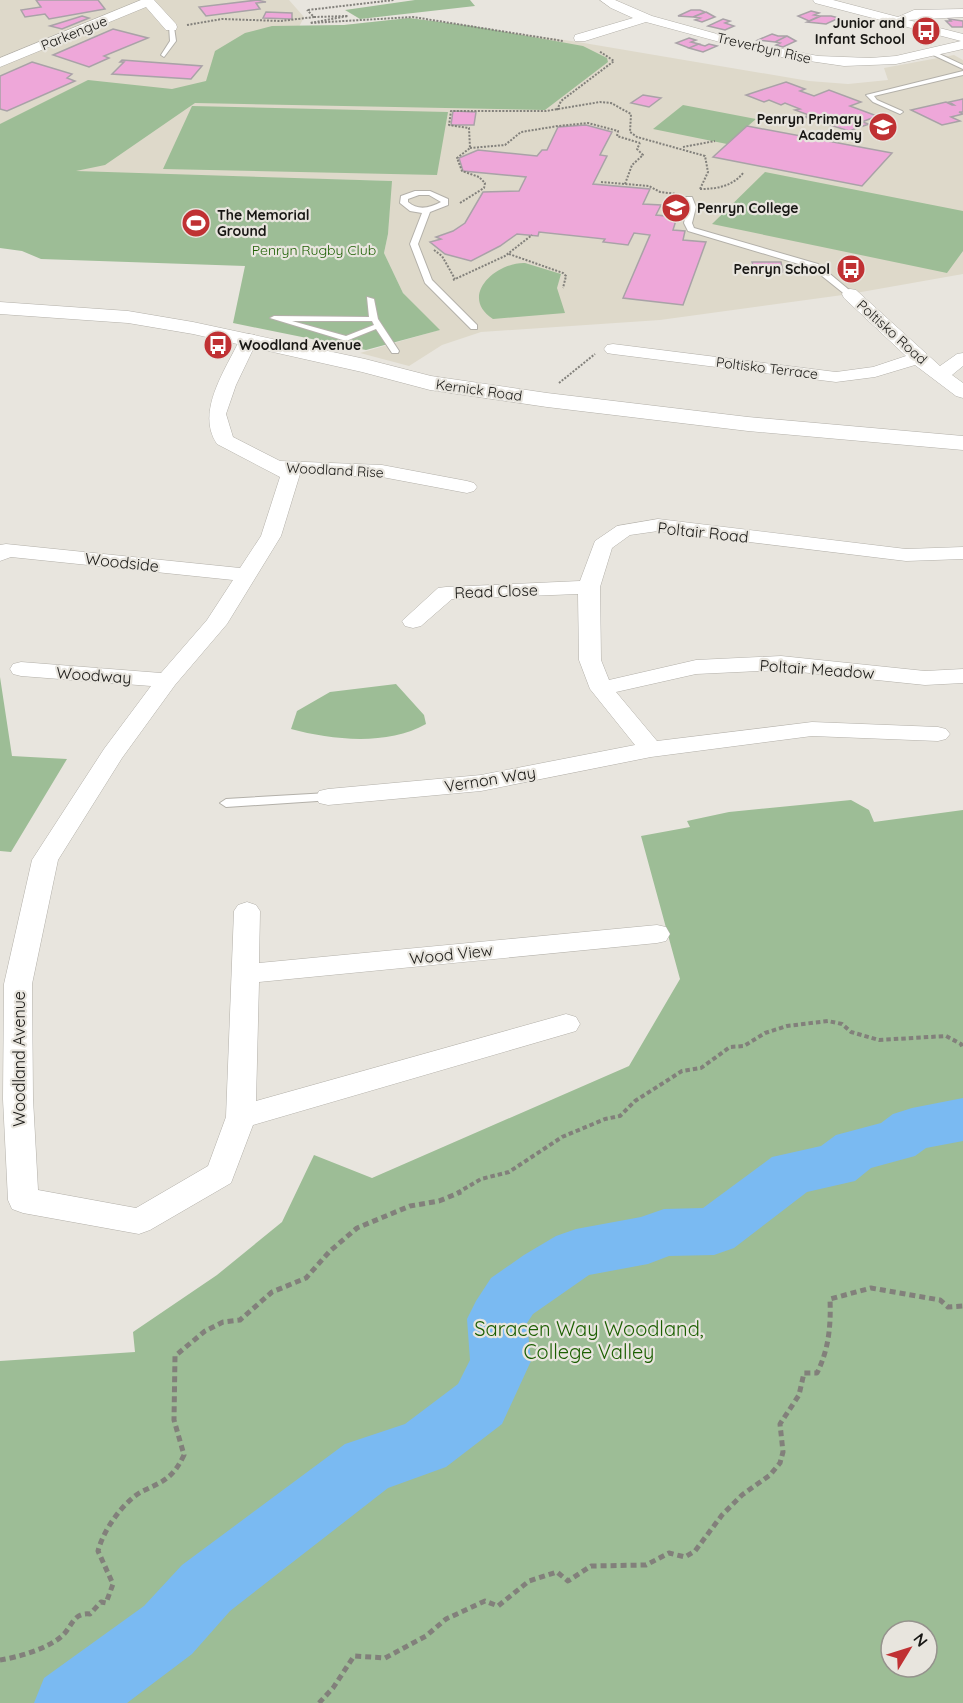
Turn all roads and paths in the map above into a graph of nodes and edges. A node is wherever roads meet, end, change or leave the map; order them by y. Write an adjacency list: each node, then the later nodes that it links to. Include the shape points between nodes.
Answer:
1 (148, 0): 9 (street, Parkengue); 16 (street, Parkengue)
2 (394, 0): 6 (path, via 308,10)
3 (606, 0): 7 (street, Treverbyn Rise)
4 (819, 0): 8 (street)
5 (963, 13): 8 (street, via 914,14)
6 (314, 17): 9 (path, via 281,21 222,19); 11 (path, via 348,16 310,23 413,17)
7 (647, 18): 11 (street); 14 (street, Treverbyn Rise, via 750,47 823,61 874,62)
8 (896, 21): 10 (street)
9 (171, 27): 15 (lane, via 173,41)
10 (963, 38)
11 (576, 40)
12 (963, 45): 14 (street, Treverbyn Rise)
13 (598, 51): 19 (path, via 614,61 561,101)
14 (933, 53): 17 (lane)
15 (164, 55)
16 (0, 63)
17 (963, 67)
18 (963, 73): 20 (lane, via 869,95)
19 (557, 110): 21 (path, via 451,111 448,125 468,128); 22 (path, via 593,102 611,104 631,114 630,132)
20 (900, 112)
21 (468, 132)
22 (642, 140): 24 (path); 25 (path)
23 (715, 141): 25 (path)
24 (640, 143): 26 (path, via 588,123 534,129 521,132 505,145); 29 (path, via 637,149 643,155 632,165)
25 (683, 147): 27 (path, via 707,159 708,172 700,189 730,185 740,180)
26 (470, 148)
27 (744, 172)
28 (601, 182): 29 (path)
29 (625, 184): 30 (path, via 649,186)
30 (686, 197): 36 (lane, via 692,207 688,224 691,229 815,266)
31 (426, 210): 31 (lane, via 406,206 404,198 430,193 444,199 445,203); 35 (lane, via 414,244 428,281)
32 (532, 236): 33 (path)
33 (508, 254): 34 (path, via 563,273); 35 (path)
34 (563, 288)
35 (437, 290): 40 (lane)
36 (850, 294): 44 (street, Poltisko Road)
37 (370, 298): 39 (lane)
38 (0, 308): 41 (street, Kernick Road, via 128,317)
39 (376, 322): 39 (lane, via 274,318 346,339 354,338); 43 (lane)
40 (474, 327)
41 (249, 339): 48 (street, Kernick Road, via 430,383); 50 (street, via 226,385 217,414 224,440)
42 (613, 349): 44 (street, Poltisko Terrace, via 836,377 875,372); 48 (path, via 586,360 562,379)
43 (395, 351)
44 (918, 358): 46 (street, Poltisko Road)
45 (963, 358): 46 (street)
46 (941, 374): 47 (street, Poltisko Road)
47 (963, 392)
48 (547, 400): 49 (street, Kernick Road, via 748,424)
49 (963, 443)
50 (275, 467): 51 (street, Woodland Rise, via 382,471); 54 (street, Woodland Avenue, via 291,475 271,536)
51 (466, 487)
52 (963, 553): 55 (street, Poltair Road, via 906,555 658,525 624,530 602,545)
53 (0, 555): 54 (street, Woodside, via 6,550)
54 (246, 575): 59 (street, Woodland Avenue, via 216,624)
55 (589, 587): 56 (street, Read Close, via 446,593); 60 (street, Poltair Road, via 590,660)
56 (413, 621)
57 (21, 669): 59 (street, Woodway)
58 (963, 676): 60 (street, Poltair Meadow, via 925,678 781,663 696,667)
59 (167, 680): 70 (street, Woodland Avenue, via 112,754 45,860 18,984 23,1200 139,1221 220,1174)
60 (601, 689): 62 (street, Poltair Road)
61 (938, 734): 62 (street, via 812,729)
62 (651, 749): 63 (street, Vernon Way, via 481,783)
63 (328, 797): 64 (lane)
64 (226, 803)
65 (247, 911): 67 (street, Woodland Avenue)
66 (657, 934): 67 (street, Wood View)
67 (245, 974): 70 (street, Woodland Avenue)
68 (566, 1024): 70 (street)
69 (963, 1048): 72 (path, via 946,1036 879,1040 828,1021 787,1026 744,1046 730,1047 701,1068 682,1071 635,1101 620,1116 562,1137 509,1172 481,1179 439,1201 410,1206 357,1228 306,1278 272,1292 240,1320 223,1322 205,1331 175,1356 174,1420 184,1455 170,1478 139,1494 100,1543 99,1555 115,1584 113,1593 90,1614 76,1617 62,1636 23,1656)
70 (241, 1117)
71 (963, 1306): 73 (path, via 948,1307 940,1300 872,1288 830,1299 831,1332 822,1364 817,1373 804,1373 799,1395 780,1424 780,1463 722,1515 695,1551 686,1557 669,1553 646,1565 591,1566 568,1581 557,1572 530,1581 498,1606 485,1601 446,1619 426,1636 385,1658 354,1656)
72 (0, 1660)
73 (319, 1703)

